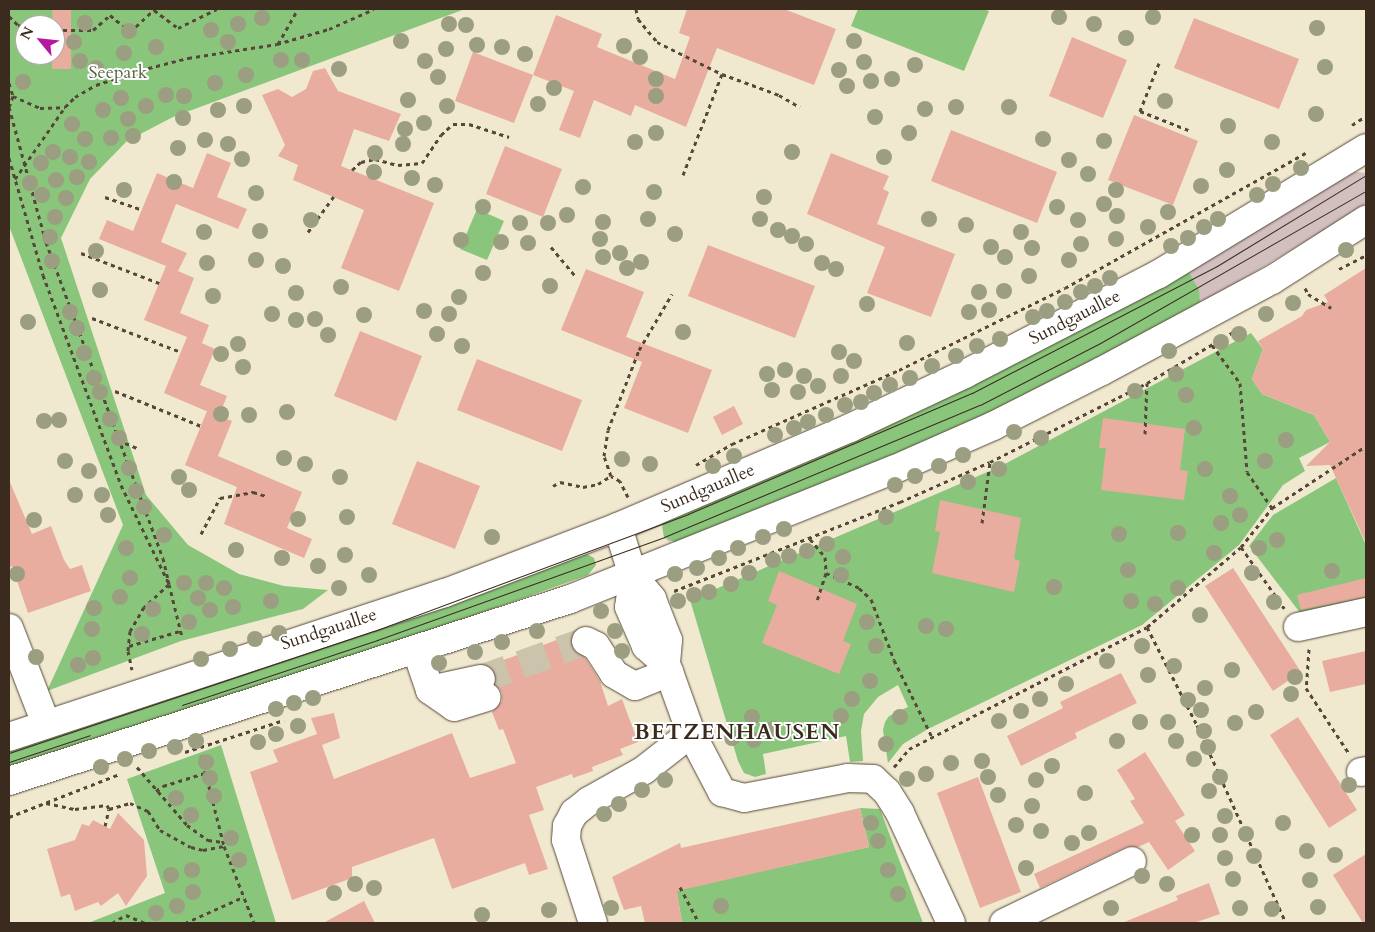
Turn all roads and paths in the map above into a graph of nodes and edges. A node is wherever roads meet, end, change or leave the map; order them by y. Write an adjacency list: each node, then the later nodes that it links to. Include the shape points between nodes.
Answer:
1 (217, 9): 5 (path, via 178,28 154,10 130,32 110,15 93,30)
2 (298, 9): 6 (path)
3 (374, 9): 6 (path, via 329,29)
4 (636, 9): 8 (path, via 638,19 657,42)
5 (65, 30)
6 (277, 44): 12 (path, via 188,58 133,72 96,85)
7 (1159, 63): 16 (path, via 1140,111)
8 (722, 74): 13 (path, via 779,95); 23 (path)
9 (9, 84): 10 (path)
10 (13, 96): 11 (path); 12 (path, via 40,108)
11 (9, 107): 21 (path)
12 (65, 107): 21 (path)
13 (800, 107)
14 (1366, 116): 15 (path)
15 (1346, 129)
16 (1191, 131)
17 (509, 137): 22 (path, via 469,124 453,124 441,135 422,163 398,165 375,159 361,162)
18 (1315, 148): 48 (path, via 1065,288 899,370 732,444)
19 (1366, 148): 55 (street, Sundgauallee, via 1159,274 1063,326 850,428)
20 (9, 158): 24 (path)
21 (26, 163): 24 (path); 44 (path, via 46,242)
22 (352, 170)
23 (683, 175)
24 (15, 179): 61 (path, via 43,276 121,485)
25 (334, 196): 29 (path)
26 (105, 197): 27 (path)
27 (142, 210)
28 (1366, 220): 60 (street, via 1272,280 993,426 894,470)
29 (308, 232)
30 (551, 247): 32 (path)
31 (81, 252): 33 (path)
32 (575, 276)
33 (159, 283)
34 (1304, 288): 36 (path)
35 (672, 294): 49 (path, via 639,350 608,430 604,456)
36 (1331, 308)
37 (92, 318): 39 (path)
38 (1212, 345): 53 (path, via 1240,383 1247,472)
39 (181, 352)
40 (1147, 383): 43 (path)
41 (115, 391): 42 (path)
42 (201, 426)
43 (1145, 434)
44 (117, 440): 46 (path); 61 (path, via 163,558)
45 (1366, 446): 53 (path)
46 (137, 448)
47 (990, 462): 54 (path)
48 (688, 471)
49 (611, 476): 50 (path, via 598,484 583,487 560,482); 52 (path, via 620,481)
50 (553, 486)
51 (266, 496): 56 (path, via 242,493 220,498)
52 (630, 502)
53 (1272, 508): 58 (path)
54 (982, 523)
55 (618, 527): 60 (street); 77 (street, Sundgauallee, via 445,593)
56 (201, 534)
57 (810, 539): 59 (path, via 825,557)
58 (1241, 547): 64 (path); 65 (path)
59 (826, 573): 62 (path); 80 (path, via 860,588 871,599 894,660)
60 (633, 576): 70 (street); 73 (street, via 652,600 663,626 668,640)
61 (169, 584): 67 (path); 69 (path, via 144,606 130,631)
62 (817, 600)
63 (1366, 612): 65 (street)
64 (1147, 627): 80 (path); 103 (path, via 1205,742)
65 (1298, 627): 83 (path, via 1309,643 1306,688)
66 (9, 628): 77 (street)
67 (180, 631): 68 (path); 69 (path)
68 (182, 637)
69 (129, 646): 74 (path)
70 (416, 649): 76 (street, via 430,690); 85 (street)
71 (594, 652): 73 (street, via 614,674 635,686)
72 (142, 668): 74 (path)
73 (667, 668): 78 (street)
74 (133, 671): 75 (path)
75 (124, 674)
76 (484, 688)
77 (46, 724): 79 (street, Sundgauallee)
78 (691, 733): 86 (street, via 714,782 722,792 734,798 859,777 873,779); 99 (street, via 644,770 589,801 574,813 567,826 566,840)
79 (9, 737)
80 (932, 737): 86 (path, via 909,749)
81 (201, 755): 84 (path)
82 (138, 766): 87 (path)
83 (1364, 771)
84 (205, 773): 87 (path); 91 (path)
85 (9, 781)
86 (880, 785): 101 (street, via 900,813)
87 (156, 791): 91 (path, via 187,826 208,840)
88 (45, 803): 89 (path, via 74,809 107,804)
89 (109, 809): 90 (path); 91 (path, via 130,802 140,806 160,830 191,847 203,850)
90 (105, 826)
91 (223, 844): 94 (path)
92 (1132, 861): 102 (street)
93 (680, 887): 100 (path)
94 (243, 897): 97 (path); 98 (path)
95 (112, 923): 96 (path, via 126,915)
96 (145, 923)
97 (185, 923)
98 (254, 923)
99 (594, 923)
100 (699, 923)
101 (951, 923)
102 (1004, 923)
103 (1286, 923)

